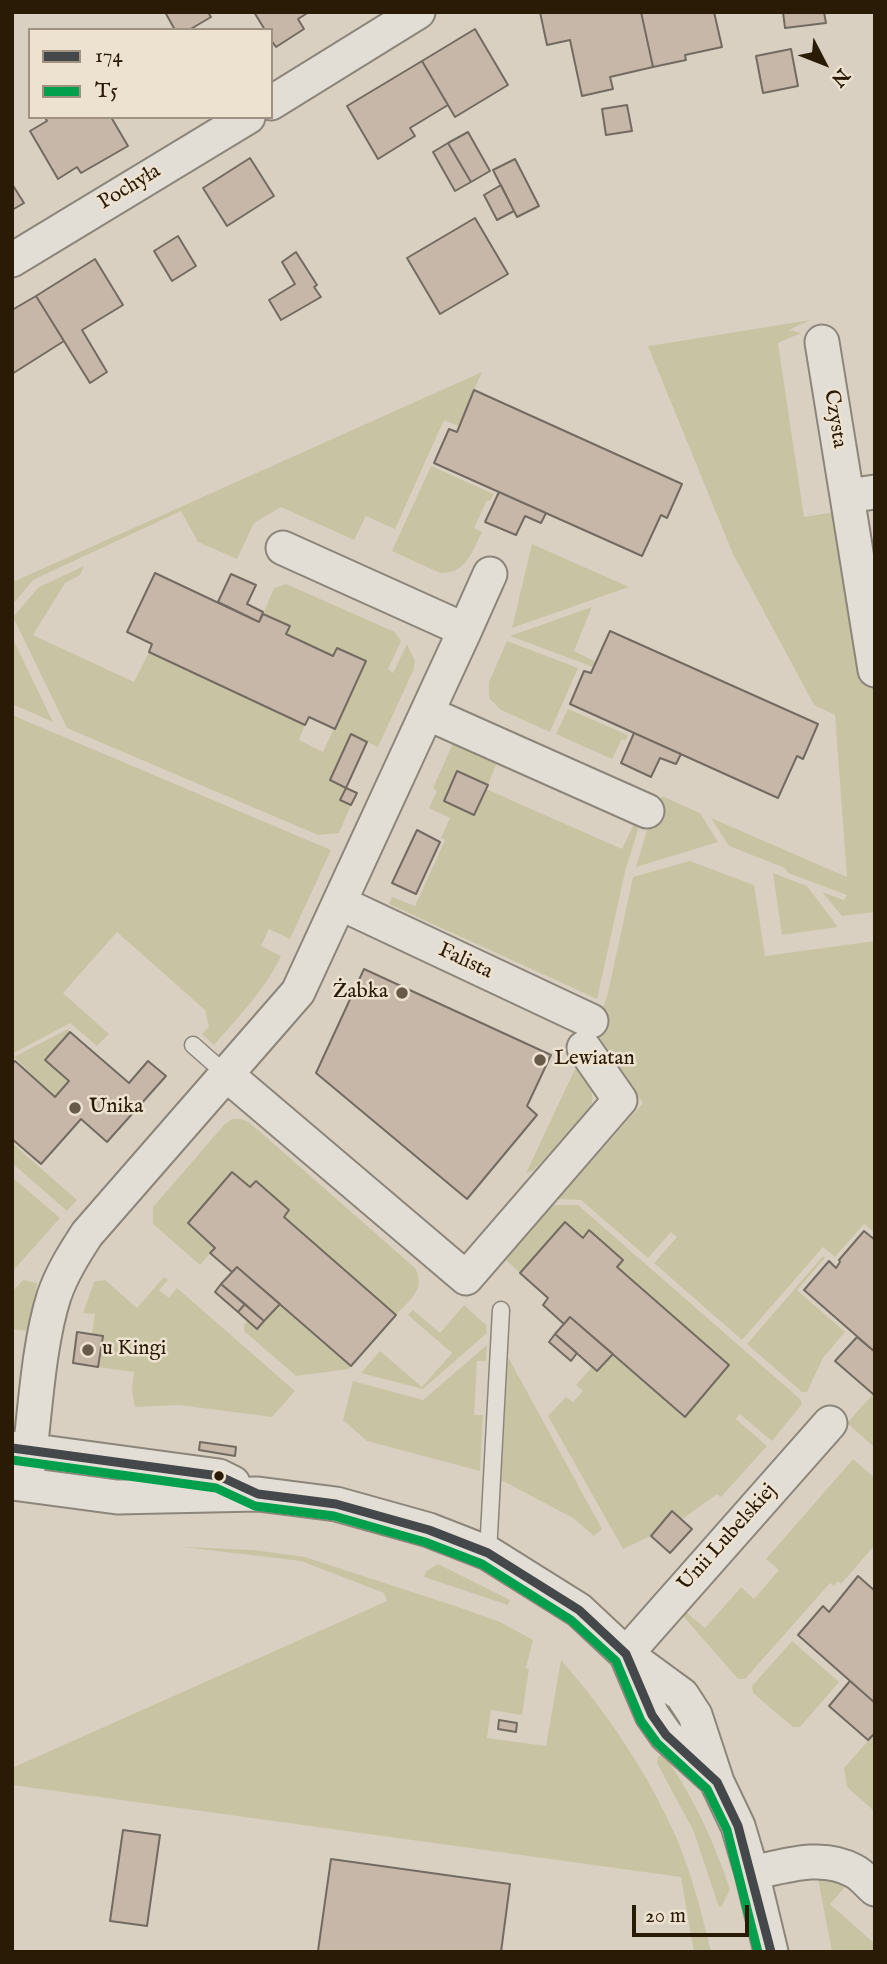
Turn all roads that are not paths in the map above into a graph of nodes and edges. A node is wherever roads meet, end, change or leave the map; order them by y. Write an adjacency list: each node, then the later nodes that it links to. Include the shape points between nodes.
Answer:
1 (418, 12): 2 (street)
2 (273, 102)
3 (245, 119): 4 (street, Pochyła)
4 (12, 260)
5 (822, 342): 6 (street, Czysta)
6 (861, 494): 10 (street, Czysta)
7 (283, 548): 9 (street)
8 (490, 573): 9 (street)
9 (465, 630): 11 (street)
10 (875, 670)
11 (427, 713): 12 (street); 13 (street)
12 (647, 811)
13 (340, 903): 15 (street, via 298,992); 15 (street, Falista, via 588,1035 620,1100 466,1278)
14 (193, 1045): 15 (lane)
15 (227, 1075): 18 (street, via 87,1234 68,1265 53,1298)
16 (500, 1310): 19 (lane)
17 (830, 1423): 20 (street, Unii Lubelskiej)
18 (21, 1462): 19 (street, via 219,1476 258,1494 336,1504 429,1530)
19 (488, 1553): 20 (street, via 579,1610)
20 (626, 1654): 21 (street, via 666,1735 717,1782 738,1826)
21 (752, 1873): 22 (street, via 831,1862 856,1871); 23 (street)
22 (875, 1889)
23 (771, 1952)

